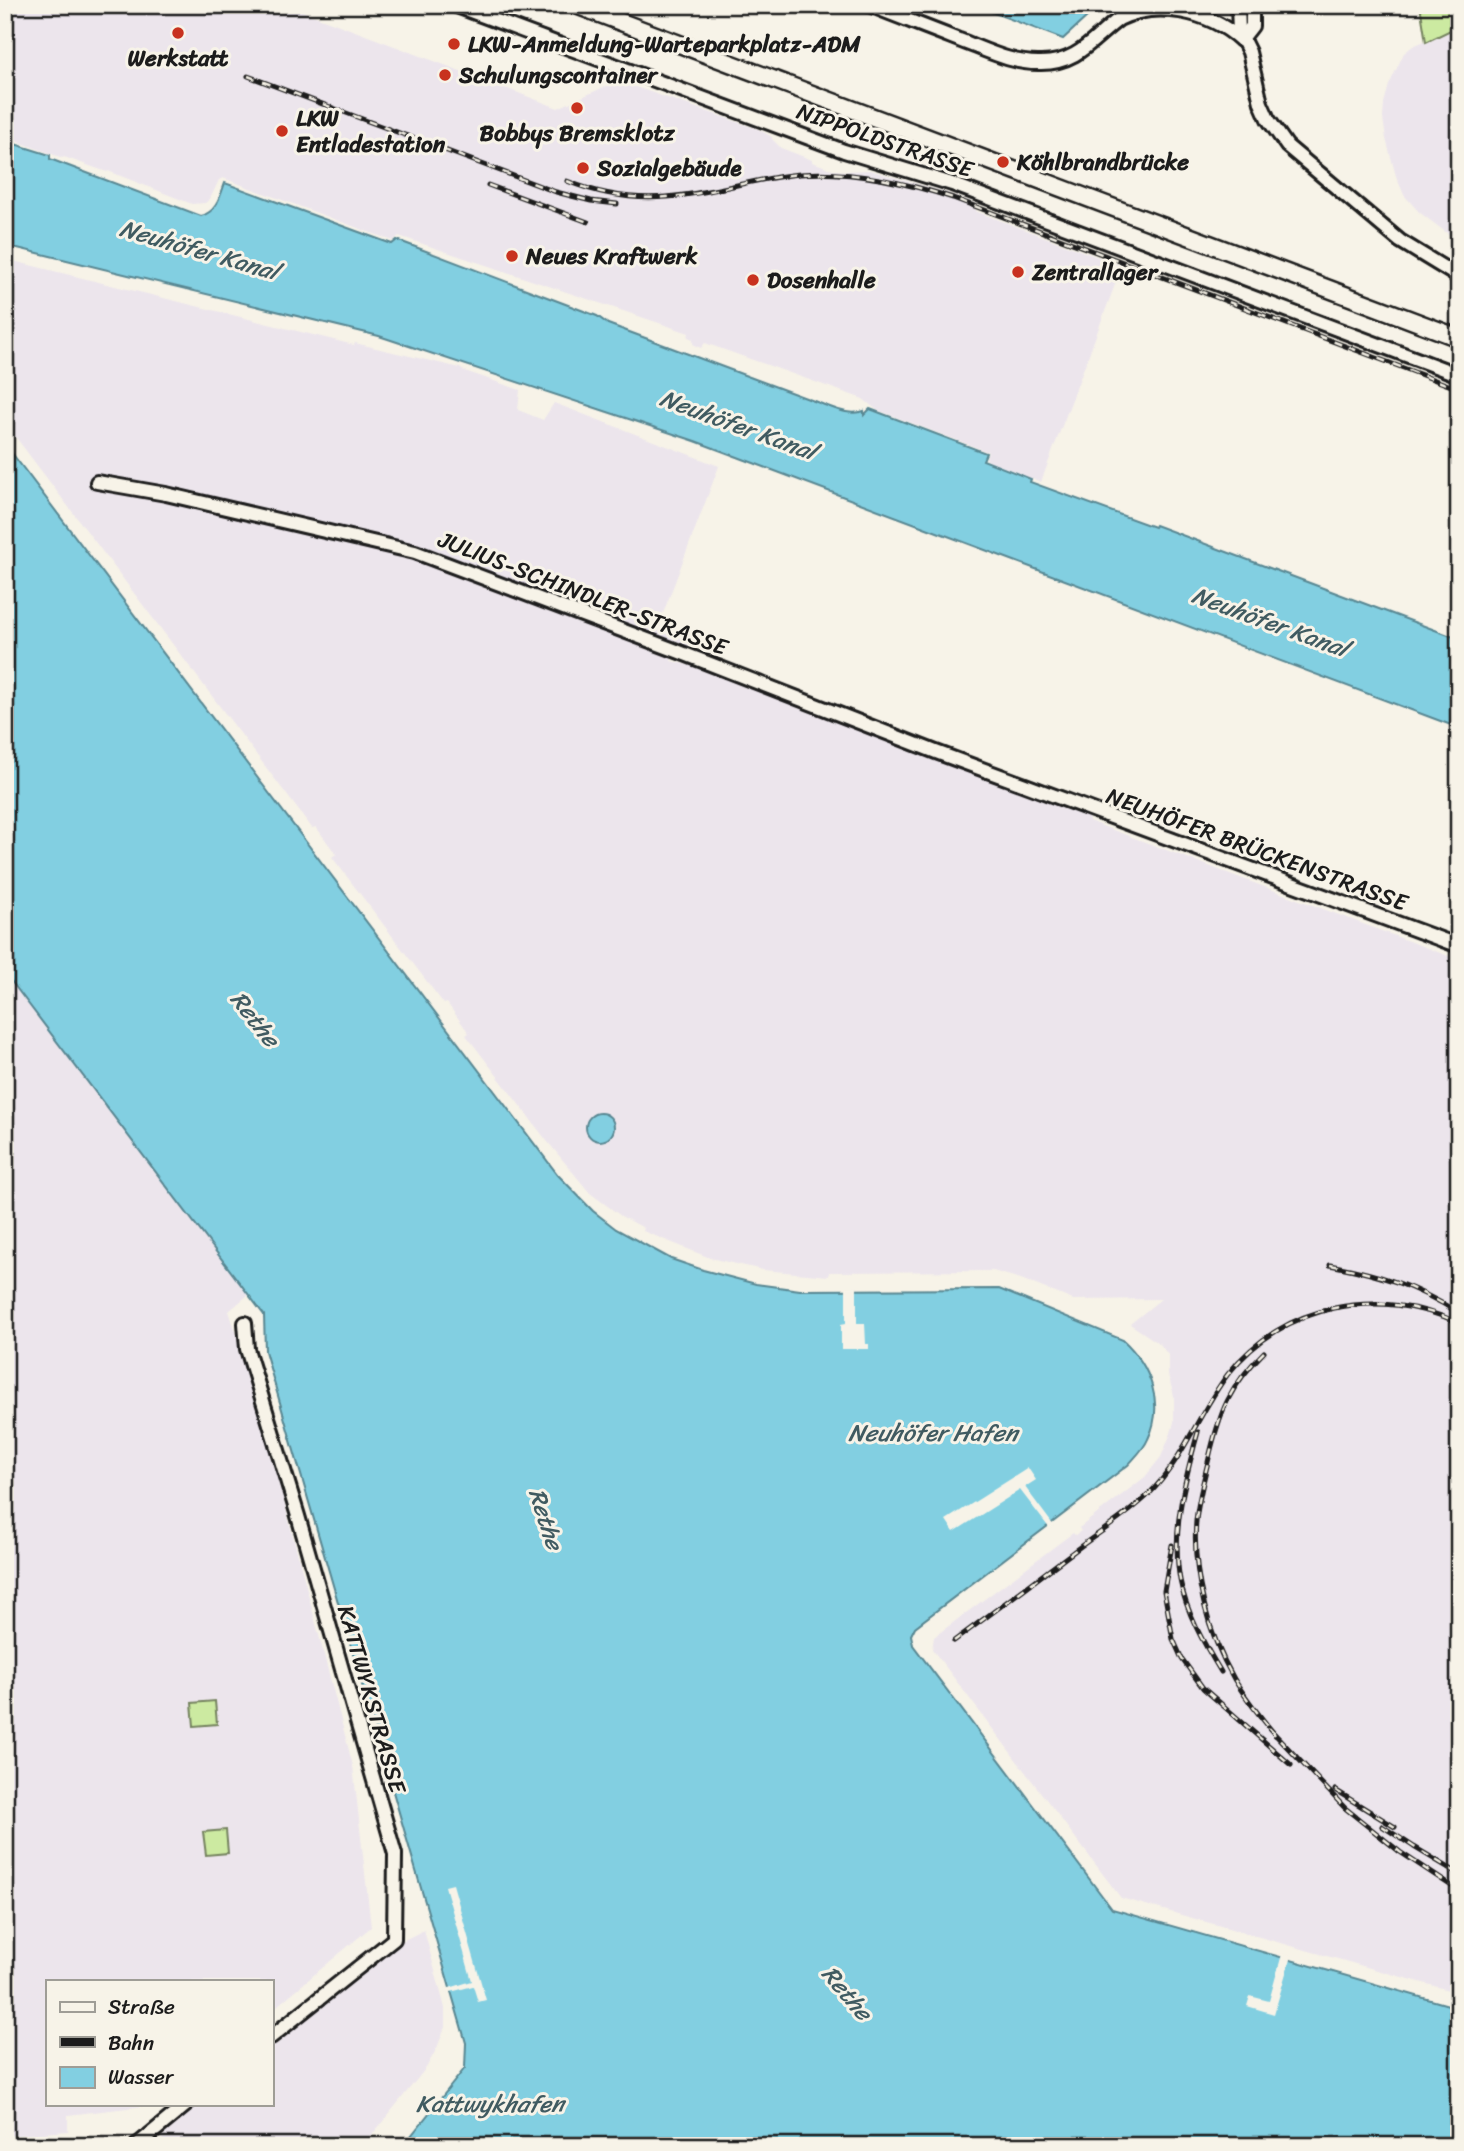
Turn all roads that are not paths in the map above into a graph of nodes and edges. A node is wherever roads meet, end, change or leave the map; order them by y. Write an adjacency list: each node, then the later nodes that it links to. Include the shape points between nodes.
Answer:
1 (454, 5): 12 (street, NIPPOLDSTRASSE, via 844,151 952,184)
2 (576, 5): 11 (main road)
3 (604, 5): 10 (main road)
4 (869, 5): 7 (street, via 1032,63 1074,55 1118,20 1141,9 1170,6)
5 (1238, 5): 7 (street, via 1225,15); 8 (street)
6 (1252, 5): 8 (street, via 1252,26)
7 (1207, 17): 8 (street)
8 (1241, 40): 9 (street, via 1249,52 1261,103 1287,146 1400,241)
9 (1459, 277)
10 (1459, 327)
11 (1459, 338)
12 (1459, 375)
13 (97, 482): 14 (street, JULIUS-SCHINDLER-STRASSE, via 415,552)
14 (1040, 791): 15 (street, NEUHÖFER BRÜCKENSTRASSE)
15 (1459, 946)
16 (245, 1323): 17 (street, KATTWYKSTRASSE, via 247,1349 395,1854 394,1939)
17 (273, 2035)
18 (185, 2106): 19 (street)
19 (136, 2146)

